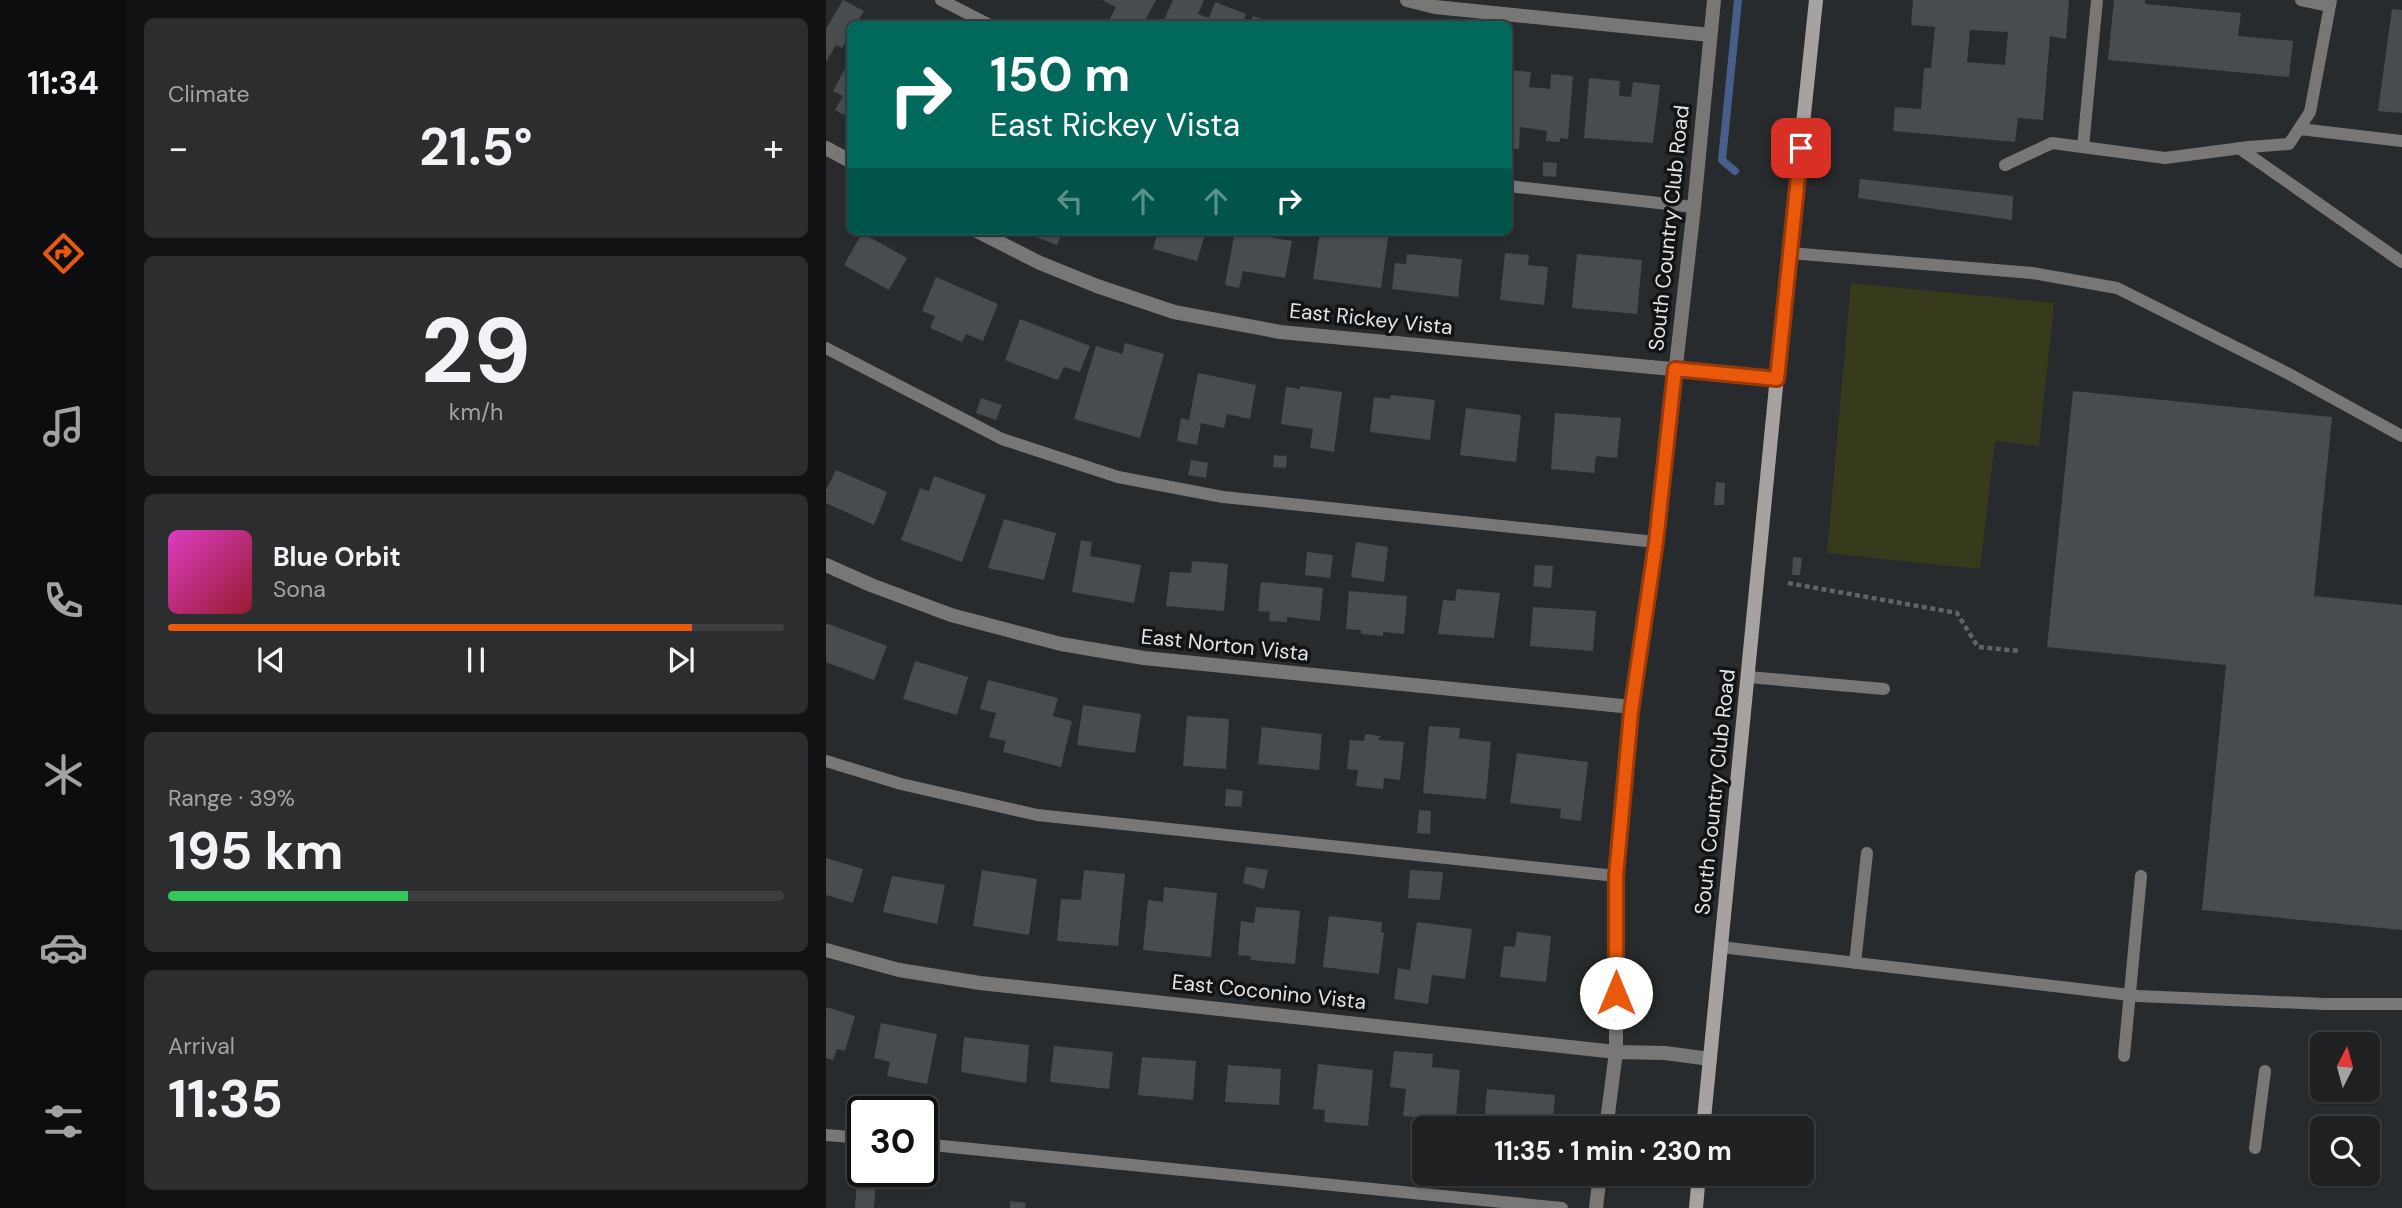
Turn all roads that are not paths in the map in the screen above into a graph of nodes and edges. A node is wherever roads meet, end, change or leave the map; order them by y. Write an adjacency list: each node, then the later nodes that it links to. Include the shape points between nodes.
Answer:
1 (941, 0): 8 (lane)
2 (1407, 0): 9 (street, via 1436,7)
3 (1714, 0): 9 (street, South Country Club Road)
4 (1816, 0): 20 (street, South Country Club Road)
5 (2097, 0): 12 (lane)
6 (2301, 0): 7 (lane)
7 (2330, 3): 10 (lane, via 2311,111)
8 (982, 21)
9 (1710, 35): 18 (street, South Country Club Road)
10 (2300, 129): 11 (lane); 14 (lane, via 2290,144)
11 (2402, 141)
12 (2083, 147): 14 (lane, via 2165,158); 16 (lane, via 2052,143)
13 (826, 148): 15 (street)
14 (2239, 148): 21 (lane)
15 (847, 159)
16 (2005, 165)
17 (1512, 186): 18 (lane)
18 (1694, 207): 23 (street, South Country Club Road)
19 (985, 235): 23 (street, East Rickey Vista, via 1040,263 1174,312 1279,331)
20 (1790, 253): 24 (street, South Country Club Road); 25 (lane, via 2032,273 2117,288)
21 (2402, 262)
22 (826, 348): 26 (lane, via 1002,439 1118,477 1223,497)
23 (1675, 369): 24 (street, East Rickey Vista); 26 (street, South Country Club Road)
24 (1777, 379): 28 (street, South Country Club Road)
25 (2402, 436)
26 (1656, 542): 30 (street, South Country Club Road)
27 (826, 565): 30 (street, East Norton Vista, via 951,615 1061,644 1144,659)
28 (1748, 677): 29 (lane); 35 (street, South Country Club Road)
29 (1884, 689)
30 (1632, 706): 33 (street, South Country Club Road)
31 (826, 761): 33 (lane, via 901,785 1037,815)
32 (1867, 853): 37 (lane)
33 (1616, 876): 40 (street, South Country Club Road)
34 (2141, 876): 38 (lane)
35 (1721, 947): 37 (lane); 42 (street, South Country Club Road)
36 (826, 950): 40 (street, East Coconino Vista, via 899,970 980,983)
37 (1856, 963): 38 (lane)
38 (2129, 995): 39 (lane); 41 (lane)
39 (2402, 1004)
40 (1616, 1052): 42 (street, East Coconino Vista); 44 (street, South Country Club Road)
41 (2124, 1056)
42 (1710, 1059): 45 (street, South Country Club Road)
43 (2265, 1071): 49 (lane)
44 (1608, 1116)
45 (1704, 1116)
46 (826, 1135): 47 (lane)
47 (847, 1137)
48 (938, 1146): 52 (lane)
49 (2255, 1148)
50 (1599, 1186): 53 (street)
51 (1698, 1186): 54 (street)
52 (1562, 1208)
53 (1596, 1208)
54 (1696, 1208)

